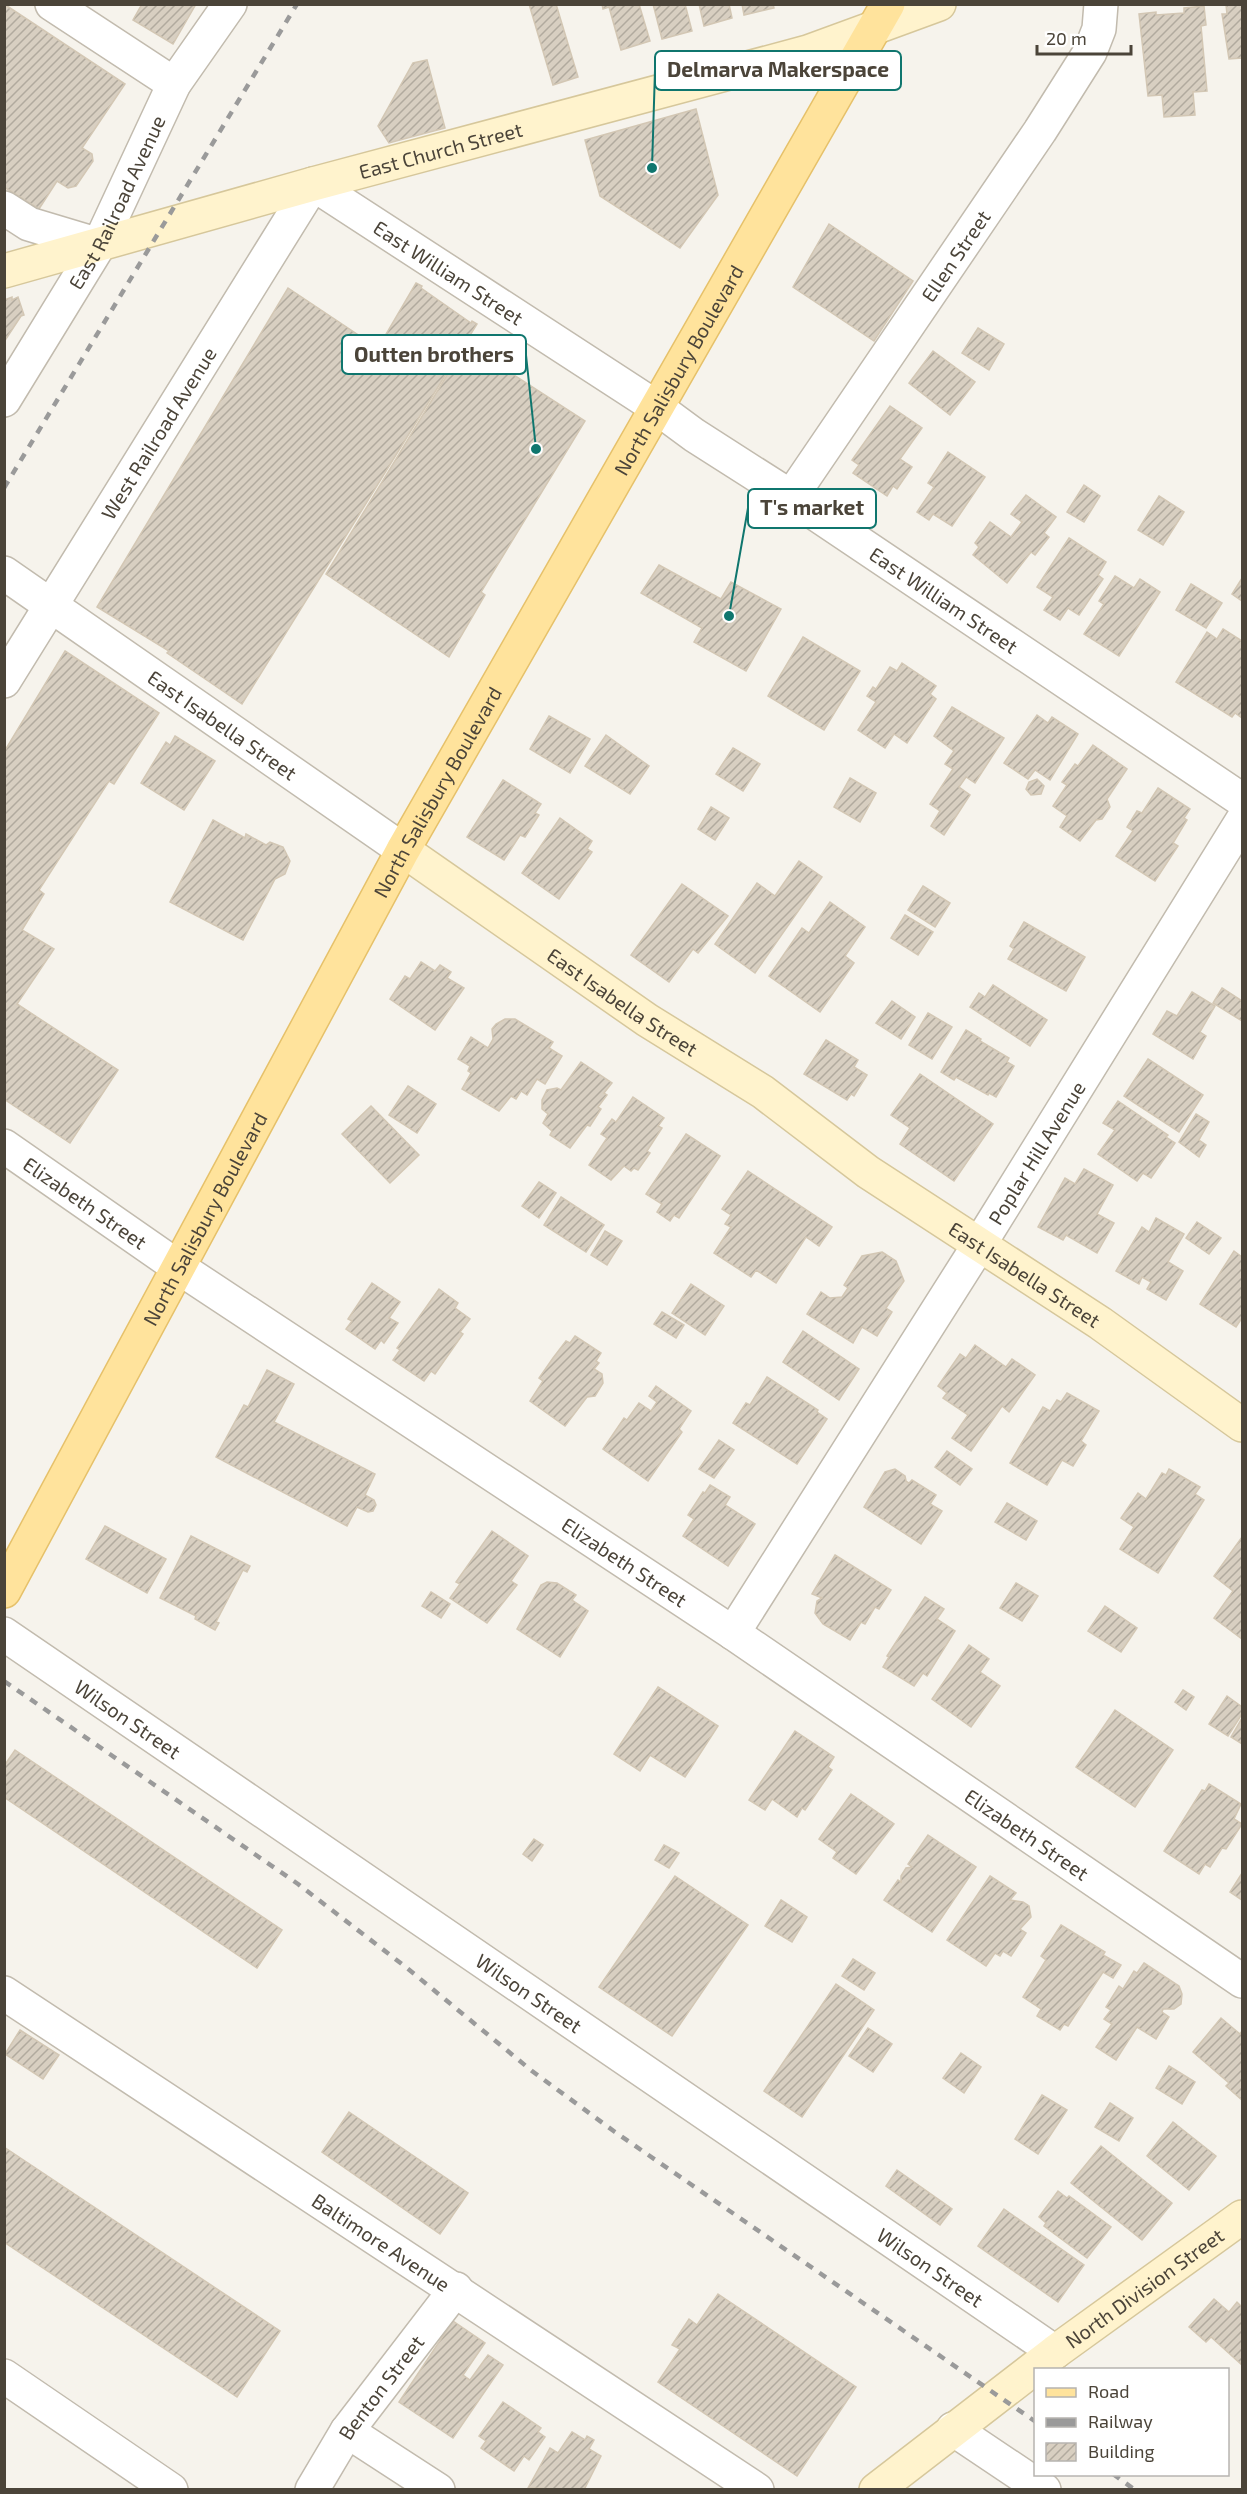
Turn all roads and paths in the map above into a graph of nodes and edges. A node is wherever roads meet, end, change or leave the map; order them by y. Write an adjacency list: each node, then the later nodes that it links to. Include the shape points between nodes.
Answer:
1 (52, 4): 6 (street)
2 (230, 4): 6 (street, East Railroad Avenue)
3 (939, 4): 5 (street, East Church Street)
4 (1101, 4): 13 (street, Ellen Street, via 1099,30 1084,62)
5 (882, 16): 7 (street, East Church Street, via 808,52); 12 (main road, North Salisbury Boulevard)
6 (174, 84): 9 (street, East Railroad Avenue)
7 (313, 184): 9 (street, East Church Street); 12 (street, East William Street); 15 (street, West Railroad Avenue)
8 (4, 208): 9 (street, via 29,224)
9 (99, 245): 10 (street, East Church Street); 11 (street, East Railroad Avenue)
10 (4, 271)
11 (4, 400)
12 (656, 407): 13 (street, East William Street); 19 (main road, North Salisbury Boulevard)
13 (791, 497): 17 (street, East William Street)
14 (4, 573): 15 (street, East Isabella Street)
15 (50, 606): 16 (street, West Railroad Avenue); 19 (street, East Isabella Street)
16 (4, 681)
17 (1242, 800)
18 (1242, 821): 21 (street, Poplar Hill Avenue)
19 (403, 850): 21 (street, East Isabella Street, via 647,1020 763,1092 868,1172); 22 (main road, North Salisbury Boulevard)
20 (4, 1146): 22 (street, Elizabeth Street)
21 (979, 1245): 23 (street, East Isabella Street, via 1100,1323); 25 (street, Poplar Hill Avenue)
22 (178, 1268): 24 (main road, North Salisbury Boulevard); 25 (street, Elizabeth Street)
23 (1242, 1425)
24 (4, 1591)
25 (733, 1633): 27 (street, Elizabeth Street)
26 (4, 1634): 31 (street, Wilson Street)
27 (1242, 1981)
28 (4, 1993): 30 (street, Baltimore Avenue)
29 (1242, 2217): 31 (street, North Division Street)
30 (456, 2289): 34 (street, Benton Street); 38 (street, Baltimore Avenue)
31 (1054, 2352): 33 (street, North Division Street)
32 (4, 2376): 35 (street)
33 (953, 2429): 39 (street, North Division Street); 40 (street)
34 (347, 2431): 36 (street, Benton Street); 37 (street)
35 (171, 2490)
36 (312, 2490)
37 (438, 2490)
38 (757, 2490)
39 (876, 2490)
40 (1044, 2490)

